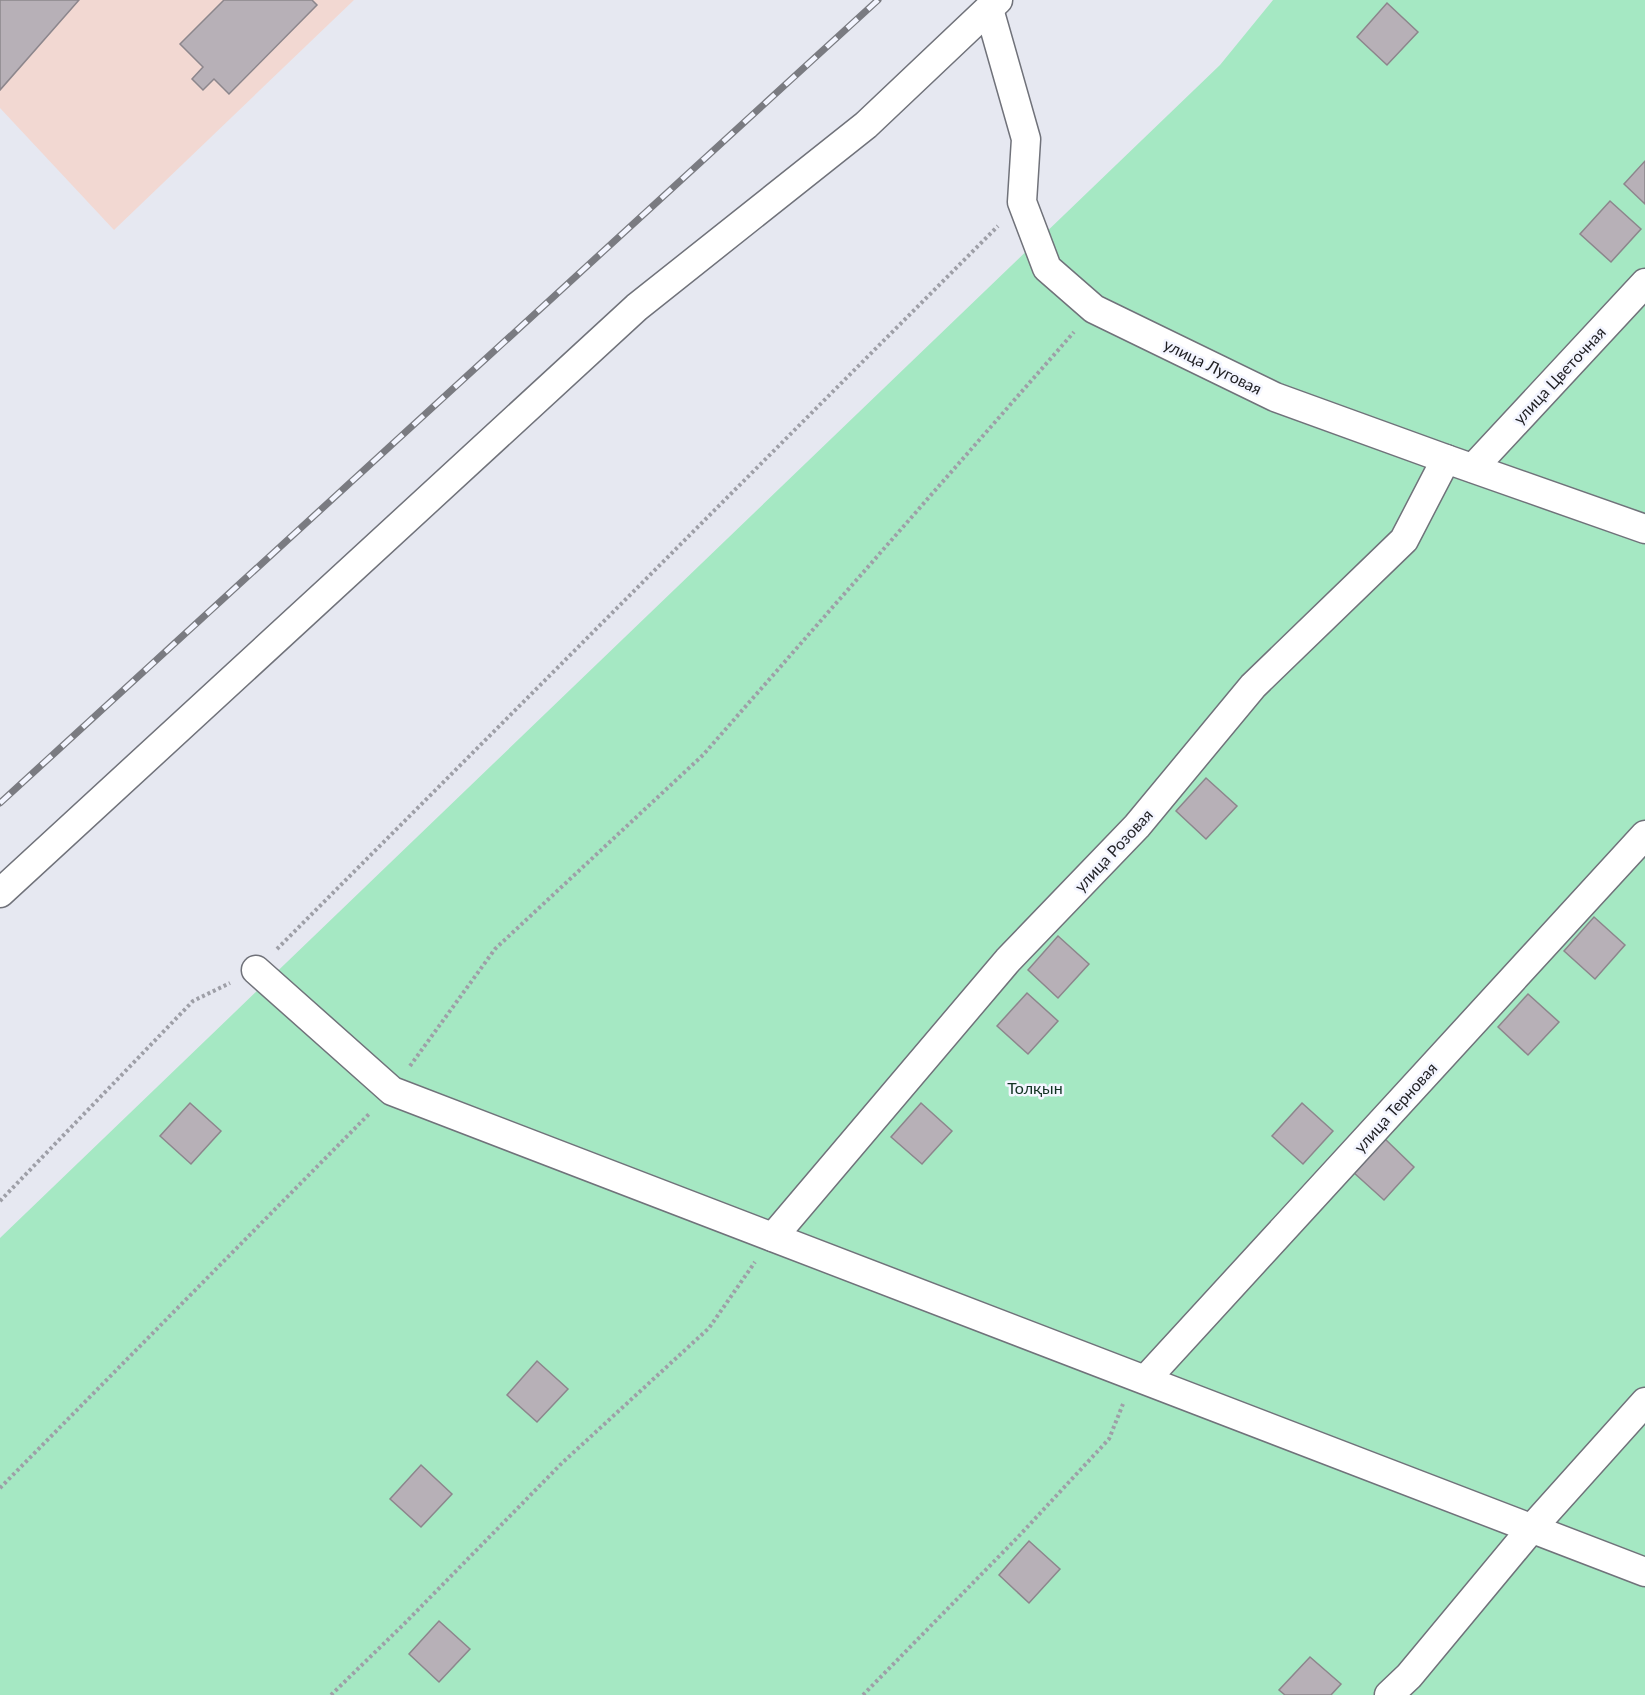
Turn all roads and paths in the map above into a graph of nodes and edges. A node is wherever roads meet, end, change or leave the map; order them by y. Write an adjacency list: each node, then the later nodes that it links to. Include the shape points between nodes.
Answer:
1 (994, 5): 2 (street, улица Луговая, via 1026,139); 9 (street, via 866,126 637,307)
2 (1022, 202): 4 (street, улица Луговая, via 1047,268); 10 (path)
3 (1645, 283): 6 (street, улица Цветочная)
4 (1094, 309): 5 (street, улица Луговая, via 1275,397); 11 (path, via 703,755 495,949)
5 (1446, 459): 6 (street, улица Луговая); 13 (street, улица Розовая, via 1404,540 1253,686 1137,826 1008,960)
6 (1473, 468): 7 (street, улица Луговая)
7 (1645, 529)
8 (1645, 836): 14 (street, улица Терновая)
9 (0, 893)
10 (256, 970): 11 (street); 12 (path, via 193,1001)
11 (392, 1091): 13 (street); 16 (path)
12 (0, 1201)
13 (773, 1237): 14 (street); 19 (path, via 709,1328 562,1462)
14 (1141, 1378): 17 (street); 20 (path, via 1109,1439)
15 (1645, 1402): 17 (street)
16 (0, 1488)
17 (1532, 1528): 18 (street); 21 (street)
18 (1645, 1572)
19 (331, 1695)
20 (863, 1695)
21 (1389, 1695)

